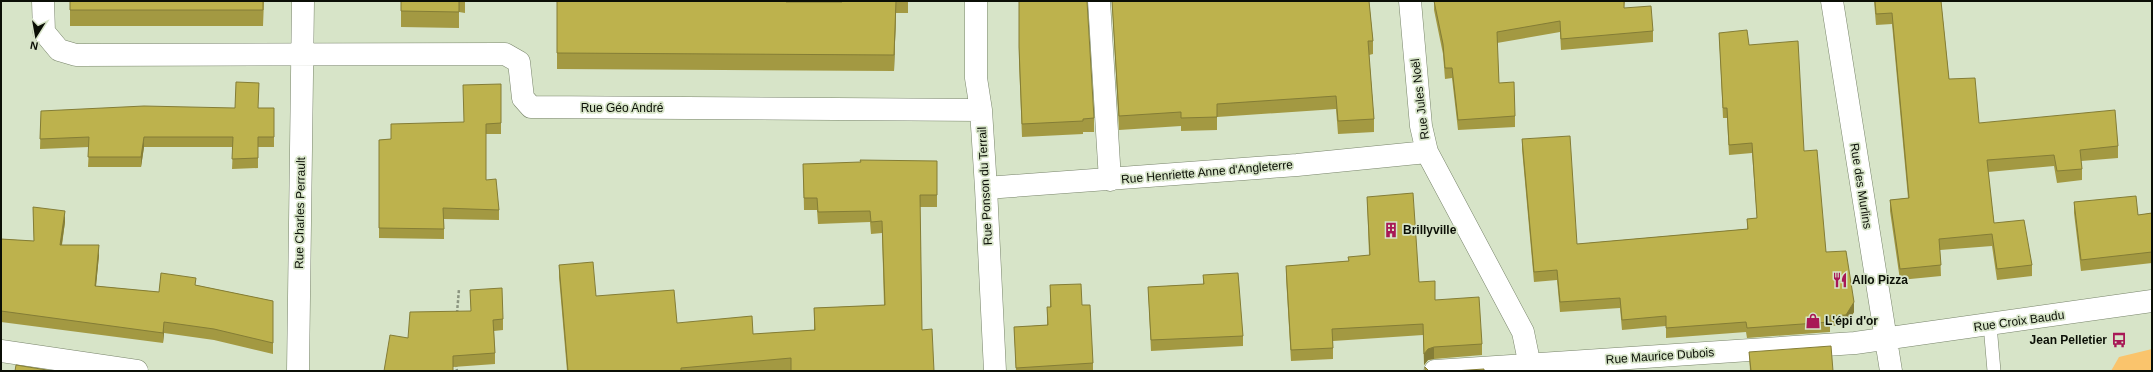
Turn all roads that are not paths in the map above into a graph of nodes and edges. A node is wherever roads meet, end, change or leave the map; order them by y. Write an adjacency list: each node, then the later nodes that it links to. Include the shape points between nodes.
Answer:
1 (43, 1): 7 (street, via 44,32 59,50 76,55)
2 (303, 1): 7 (street, Rue Charles Perrault)
3 (976, 1): 8 (street, Rue Ponson du Terrail, via 976,78)
4 (1099, 1): 10 (street)
5 (1410, 1): 9 (street, Rue Jules Noël, via 1421,126)
6 (1832, 1): 14 (street, Rue des Murlins)
7 (303, 54): 8 (street, Rue Géo André, via 505,54 519,62 523,98 531,108); 18 (street, Rue Charles Perrault)
8 (981, 110): 11 (street, Rue Ponson du Terrail)
9 (1427, 152): 10 (street, Rue Henriette Anne d'Angleterre); 16 (street, Rue Jules Noël, via 1523,332)
10 (1110, 180): 11 (street, Rue Henriette Anne d'Angleterre)
11 (986, 188): 19 (street, Rue Ponson du Terrail)
12 (2152, 302): 13 (street, Rue Croix Baudu)
13 (1990, 325): 14 (street, Rue Croix Baudu); 22 (lane)
14 (1885, 338): 16 (street, Rue Maurice Dubois, via 1855,343); 21 (street, Rue des Murlins)
15 (1, 351): 17 (street)
16 (1530, 368): 20 (street, Rue Maurice Dubois)
17 (137, 371)
18 (298, 371)
19 (995, 371)
20 (1435, 371)
21 (1891, 371)
22 (1994, 371)

